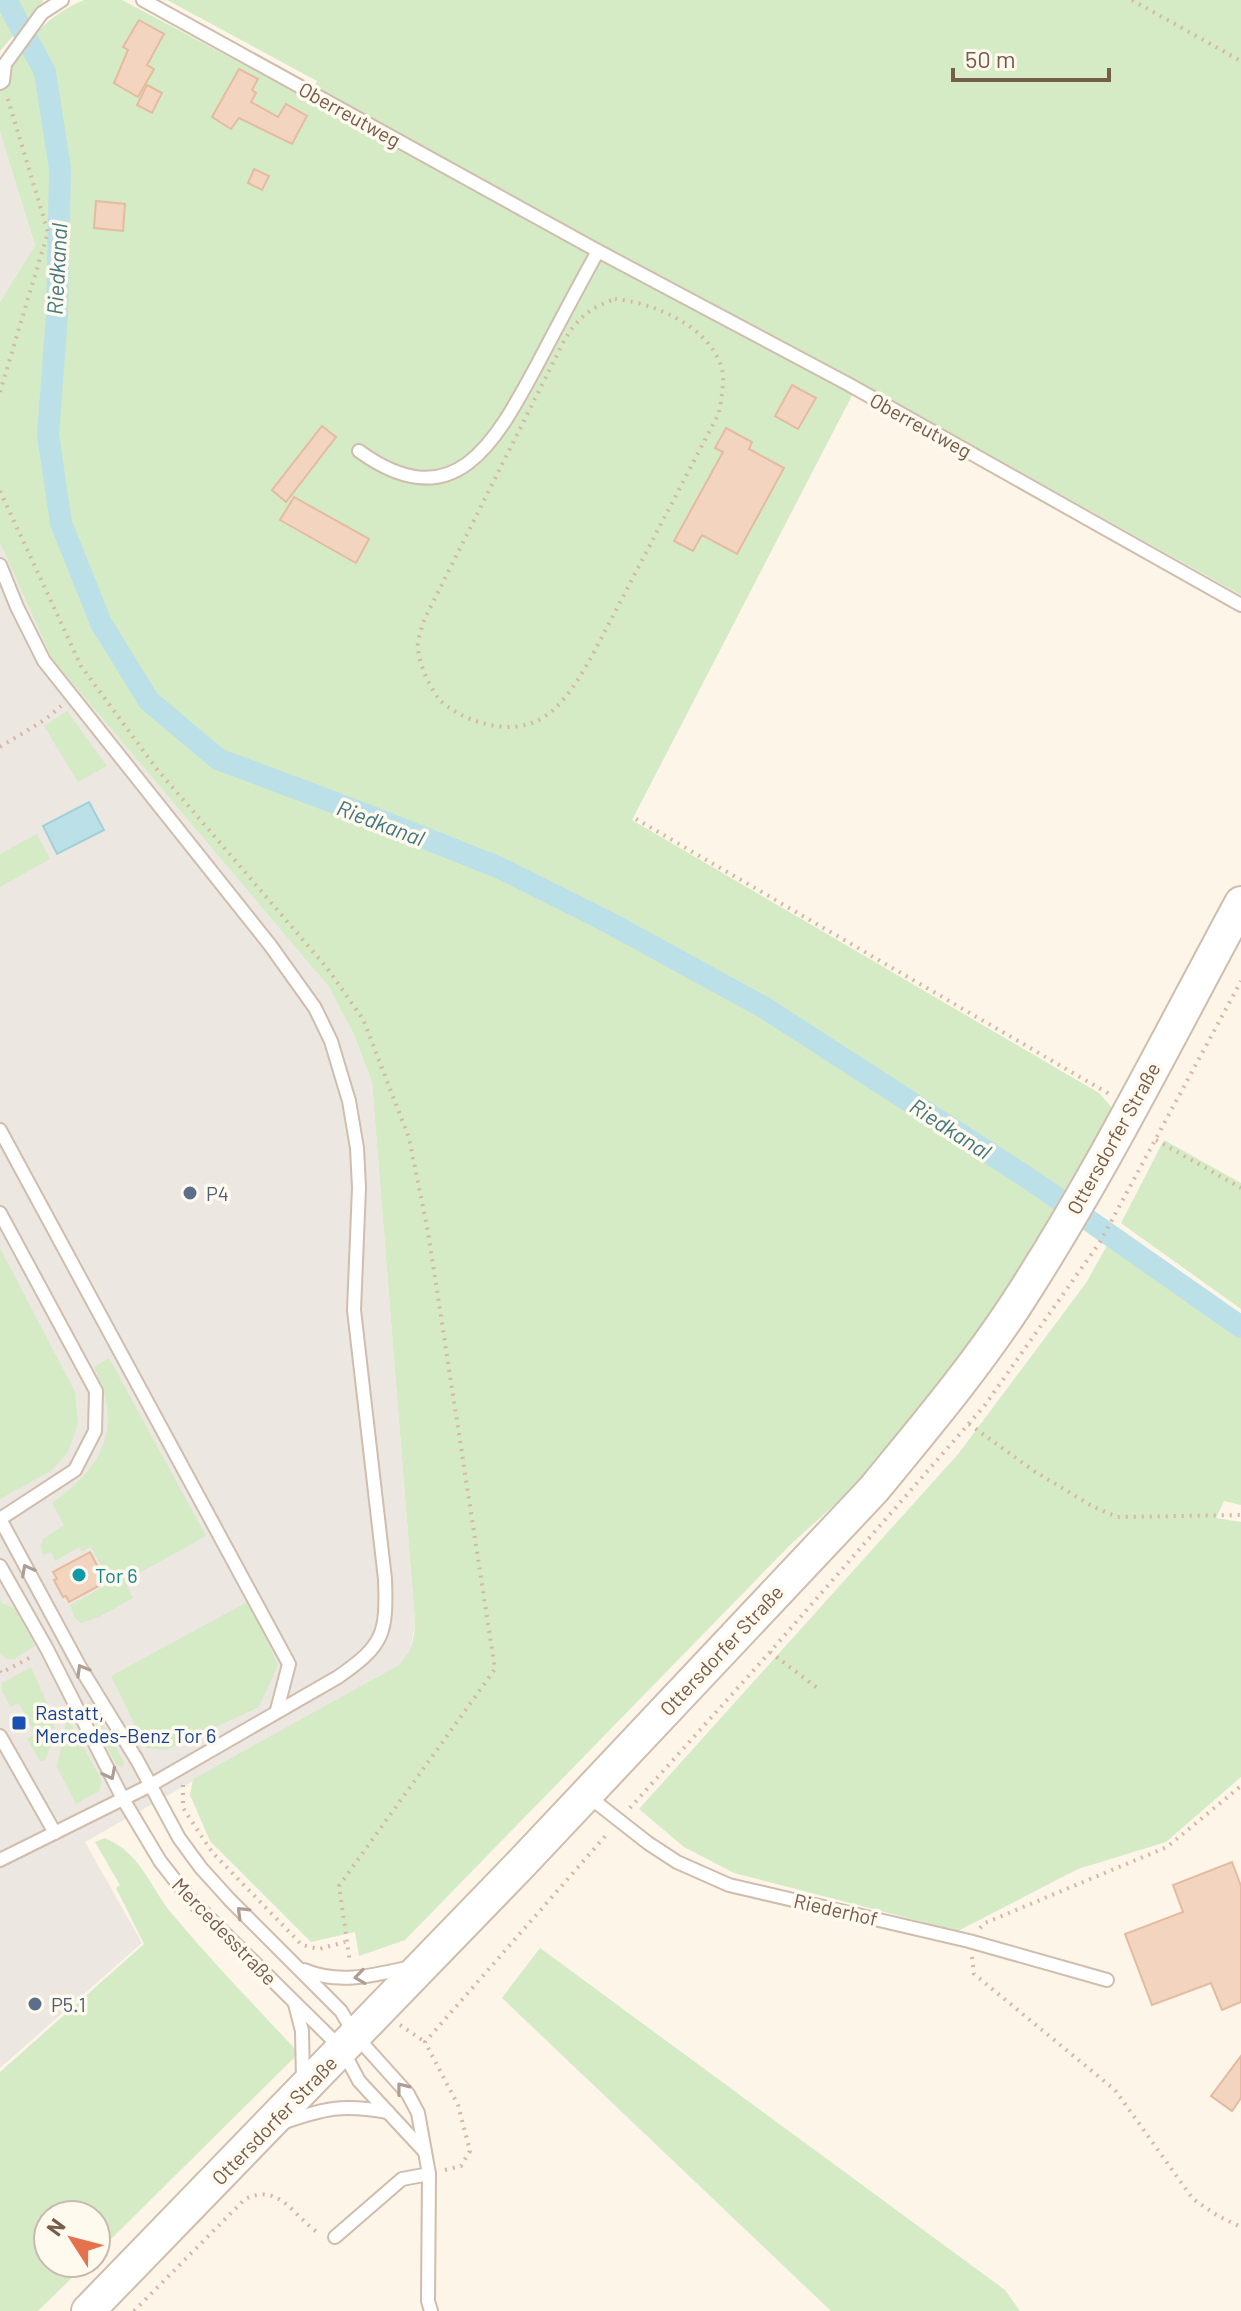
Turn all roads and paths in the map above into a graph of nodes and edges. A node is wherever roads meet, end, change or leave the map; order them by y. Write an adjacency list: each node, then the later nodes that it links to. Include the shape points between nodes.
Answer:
1 (62, 0): 5 (lane, via 42,13 5,64)
2 (143, 0): 6 (lane, Oberreutweg)
3 (1132, 0): 4 (path)
4 (1241, 61)
5 (1, 82): 7 (path, via 48,232)
6 (598, 251): 8 (lane, via 512,412 484,451 441,477 404,477); 11 (lane, Oberreutweg, via 848,384)
7 (0, 392)
8 (359, 451)
9 (0, 491): 13 (path, via 67,642)
10 (0, 565): 14 (lane, via 44,661)
11 (1241, 605)
12 (425, 618): 12 (path, via 417,646 425,673 440,699 466,717 494,726 525,725 551,711 573,687 719,413 722,369 690,327 640,302 615,299 595,305 576,321)
13 (92, 682): 14 (path); 44 (path, via 156,768 327,968 363,1019 409,1138 495,1669 339,1886)
14 (73, 697): 15 (path); 32 (lane, via 315,1008 331,1041 352,1115 359,1188 354,1310 386,1617 379,1641 363,1660)
15 (0, 747)
16 (636, 819): 19 (path)
17 (1241, 903): 19 (street, Ottersdorfer Straße)
18 (1241, 981): 21 (path)
19 (1131, 1106): 37 (street, Ottersdorfer Straße, via 1015,1306 968,1372 874,1489)
20 (0, 1130): 32 (lane, via 289,1664)
21 (1155, 1140): 22 (path); 24 (path, via 1100,1242)
22 (1241, 1188)
23 (0, 1213): 26 (lane, via 96,1391 95,1431 75,1470)
24 (969, 1424): 25 (path, via 1034,1471 1117,1517); 29 (path)
25 (1241, 1515)
26 (0, 1519): 35 (lane, Mercedesstraße, one-way to 26)
27 (0, 1566): 28 (lane, Mercedesstraße)
28 (47, 1649): 30 (path); 38 (lane, Mercedesstraße, one-way to 38)
29 (770, 1652): 31 (path); 39 (path)
30 (0, 1671)
31 (820, 1690)
32 (277, 1710): 34 (lane)
33 (0, 1736): 40 (lane)
34 (177, 1770): 35 (lane); 44 (path, via 185,1790 183,1808 212,1852 302,1945 319,1949)
35 (149, 1786): 38 (lane); 46 (lane, Mercedesstraße, one-way to 35, via 201,1868)
36 (1241, 1786): 43 (path, via 1167,1847 985,1923)
37 (586, 1794): 39 (lane, Riederhof); 45 (street, Ottersdorfer Straße)
38 (123, 1799): 40 (lane); 49 (lane, Mercedesstraße, via 188,1897)
39 (619, 1821): 43 (lane, Riederhof, via 677,1862 729,1885); 52 (path)
40 (55, 1833): 42 (lane)
41 (0, 1843): 42 (lane)
42 (4, 1858)
43 (969, 1941): 48 (lane, Riederhof); 58 (path, via 974,1974 1115,2090 1193,2199)
44 (345, 1942): 47 (path)
45 (424, 1965): 47 (lane, one-way to 47); 50 (street, Ottersdorfer Straße)
46 (298, 1967): 47 (lane); 51 (lane, Mercedesstraße, via 341,2011)
47 (353, 1979)
48 (1107, 1980)
49 (294, 2001): 51 (lane, Mercedesstraße); 53 (lane, via 302,2031)
50 (379, 2011): 51 (street, Ottersdorfer Straße); 52 (path)
51 (349, 2042): 53 (street, Ottersdorfer Straße); 54 (lane, via 359,2081); 56 (lane, one-way to 51, via 418,2113 408,2094)
52 (425, 2042): 57 (path, via 458,2105 470,2151 461,2166)
53 (303, 2090): 55 (street, Ottersdorfer Straße)
54 (388, 2112): 55 (lane, via 342,2106); 56 (lane)
55 (267, 2128): 60 (street, Ottersdorfer Straße)
56 (425, 2152): 57 (lane)
57 (429, 2174): 59 (lane, via 402,2179); 62 (lane)
58 (1241, 2227)
59 (335, 2237): 61 (path, via 318,2234 277,2196 258,2193 245,2199)
60 (88, 2311)
61 (134, 2311)
62 (431, 2311)

